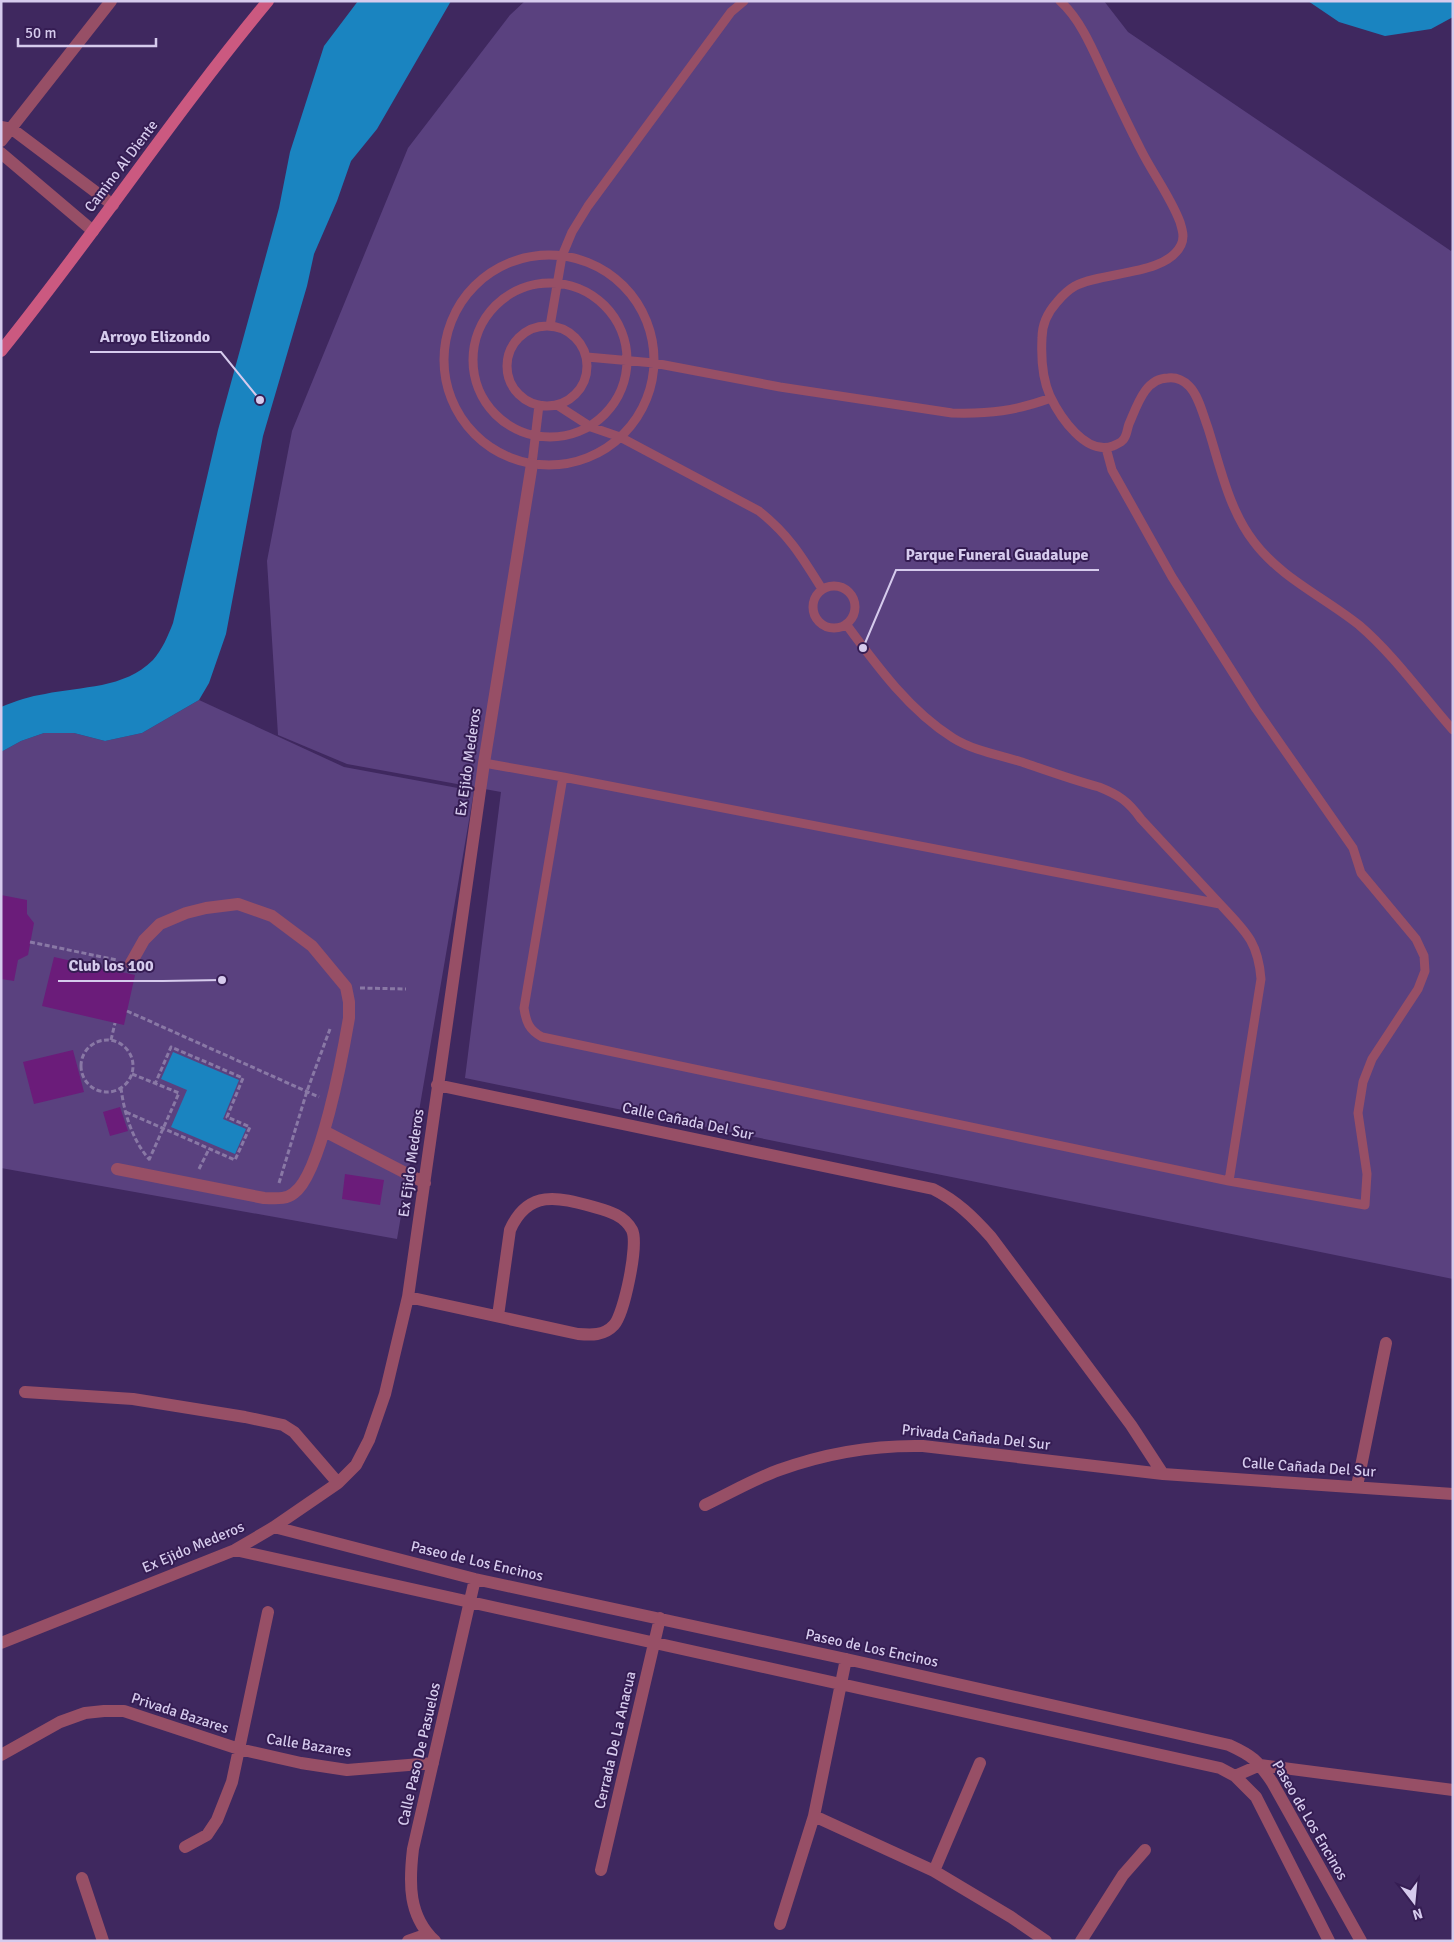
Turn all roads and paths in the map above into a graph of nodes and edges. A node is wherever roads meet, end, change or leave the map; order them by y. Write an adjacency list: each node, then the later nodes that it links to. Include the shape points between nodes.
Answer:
1 (112, 1): 5 (street)
2 (268, 1): 8 (street, Camino Al Diente, via 223,56)
3 (744, 1): 10 (lane, via 731,12 588,206)
4 (1060, 1): 17 (lane, via 1092,48 1142,151 1172,204 1184,234 1173,255 1161,264 1089,280 1074,287 1052,307 1045,319 1041,346 1044,375)
5 (6, 128): 6 (street); 8 (street)
6 (1, 141)
7 (1, 153): 9 (street)
8 (113, 205): 9 (street, Camino Al Diente)
9 (93, 231): 13 (street, Camino Al Diente)
10 (562, 256): 11 (lane); 16 (lane, via 592,264 618,281 633,298 650,333); 24 (lane, via 530,257 499,268 473,287 454,314 444,345 444,378 459,415 474,435 500,454)
11 (557, 283): 12 (lane); 15 (lane, via 579,288 599,299 615,316 625,336); 21 (lane, via 536,284 516,290 484,319 475,339 472,360 475,381 484,401 497,417 515,430)
12 (550, 326): 14 (lane, via 574,335); 18 (lane, via 536,327 524,333 515,342 507,367 516,392)
13 (1, 351)
14 (587, 357): 15 (lane); 19 (lane, via 587,373 582,387)
15 (627, 361): 16 (lane); 20 (lane, via 624,385 611,409)
16 (654, 363): 17 (lane, via 780,387 952,412 1001,412); 22 (lane, via 646,399 638,416)
17 (1051, 398): 23 (lane, via 1081,438 1093,447)
18 (539, 405): 19 (lane); 21 (lane)
19 (557, 405): 20 (lane)
20 (591, 427): 21 (lane, via 573,435); 22 (lane)
21 (535, 437): 24 (lane)
22 (620, 437): 24 (lane, via 594,455 563,464); 25 (lane, via 759,511 792,542)
23 (1106, 448): 27 (lane, via 1124,440 1146,389 1153,381 1170,377 1191,388 1234,505 1244,529 1256,545 1276,566 1378,642); 53 (lane, via 1112,470 1172,577 1256,709 1353,848 1361,873 1416,939 1424,956 1425,971 1418,989 1372,1059 1363,1082 1358,1113 1367,1174 1365,1204)
24 (532, 464): 28 (street, Ex Ejido Mederos)
25 (822, 589): 26 (lane, via 840,587 852,596 855,610); 26 (lane, via 812,608 819,622 832,628)
26 (846, 624): 30 (lane, via 877,666 932,723 955,739 980,750 1118,794)
27 (1453, 730)
28 (484, 763): 29 (lane); 41 (street, Ex Ejido Mederos)
29 (563, 776): 30 (lane); 53 (lane, via 524,1008 528,1026 533,1032 542,1037)
30 (1220, 904): 53 (lane, via 1255,945 1261,979)
31 (30, 942): 32 (path)
32 (131, 963): 33 (street, via 144,940 160,924 186,913 238,904 272,916 312,946)
33 (346, 987): 34 (path); 44 (street, via 349,1018)
34 (406, 988)
35 (127, 1011): 43 (path)
36 (115, 1022): 38 (path)
37 (333, 1022): 43 (path)
38 (111, 1040): 39 (path, via 119,1043 131,1056); 42 (path, via 102,1040 88,1048 83,1055 81,1072 89,1086 96,1090 104,1092)
39 (132, 1074): 40 (path); 42 (path)
40 (155, 1084): 46 (path, via 179,1093); 48 (path, via 171,1047 243,1078 226,1117 250,1127 235,1160)
41 (437, 1085): 54 (street, Ex Ejido Mederos); 60 (street, Calle Cañada Del Sur, via 933,1189 952,1199 991,1237)
42 (121, 1088): 45 (path)
43 (307, 1091): 44 (path); 55 (path)
44 (331, 1102): 47 (street)
45 (125, 1112): 46 (path); 49 (path)
46 (163, 1128): 48 (path); 49 (path)
47 (324, 1131): 52 (street, via 302,1186 293,1194 278,1199); 54 (street)
48 (209, 1149): 51 (path, via 199,1169)
49 (149, 1160): 50 (path)
50 (158, 1162)
51 (191, 1167)
52 (117, 1169)
53 (1229, 1181)
54 (425, 1183): 56 (street, Ex Ejido Mederos)
55 (280, 1184)
56 (408, 1297): 57 (street); 61 (street, Ex Ejido Mederos, via 385,1394 369,1440 356,1465)
57 (498, 1316): 57 (street, via 510,1230 515,1218 531,1204 541,1199 563,1198 619,1215 632,1230 635,1245 624,1301 615,1324 608,1330 601,1334 578,1334)
58 (1386, 1342): 62 (street)
59 (25, 1392): 61 (street, via 133,1399 283,1425 294,1432)
60 (1163, 1474): 62 (street, Calle Cañada Del Sur); 64 (street, Privada Cañada Del Sur, via 923,1446 889,1446 846,1451 778,1470)
61 (338, 1483): 65 (street, Ex Ejido Mederos)
62 (1357, 1486): 63 (street, Calle Cañada Del Sur)
63 (1453, 1494)
64 (705, 1505)
65 (274, 1528): 66 (street, Ex Ejido Mederos); 67 (street, Paseo de Los Encinos)
66 (235, 1550): 68 (street); 72 (street, Ex Ejido Mederos)
67 (475, 1578): 68 (street, Calle Paso De Pasuelos); 70 (street, Paseo de Los Encinos)
68 (471, 1602): 71 (street); 77 (street, Calle Paso De Pasuelos)
69 (268, 1612): 75 (street)
70 (660, 1618): 71 (street, Cerrada De La Anacua); 73 (street, Paseo de Los Encinos)
71 (655, 1642): 74 (street); 85 (street, Cerrada De La Anacua)
72 (1, 1643)
73 (846, 1659): 74 (street); 79 (street, Paseo de Los Encinos, via 1216,1741 1248,1753)
74 (842, 1683): 80 (street, via 1220,1768); 82 (street)
75 (239, 1749): 76 (street, Privada Bazares, via 124,1711 104,1711 60,1722); 77 (street, Calle Bazares, via 347,1770); 83 (street, via 232,1782 217,1820 207,1835)
76 (1, 1755)
77 (433, 1763): 89 (street, Calle Paso De Pasuelos, via 413,1849 411,1872 413,1908)
78 (980, 1763): 86 (street)
79 (1260, 1765): 80 (street); 81 (street); 95 (street, Paseo de Los Encinos)
80 (1235, 1776): 94 (street, via 1259,1803)
81 (1453, 1790)
82 (814, 1816): 86 (street); 88 (street)
83 (185, 1847)
84 (1145, 1850): 93 (street, via 1123,1875)
85 (601, 1870)
86 (934, 1870): 92 (street)
87 (82, 1878): 90 (street)
88 (780, 1924)
89 (432, 1937): 91 (street)
90 (103, 1941)
91 (408, 1941)
92 (1046, 1941)
93 (1081, 1941)
94 (1329, 1941)
95 (1362, 1941)

